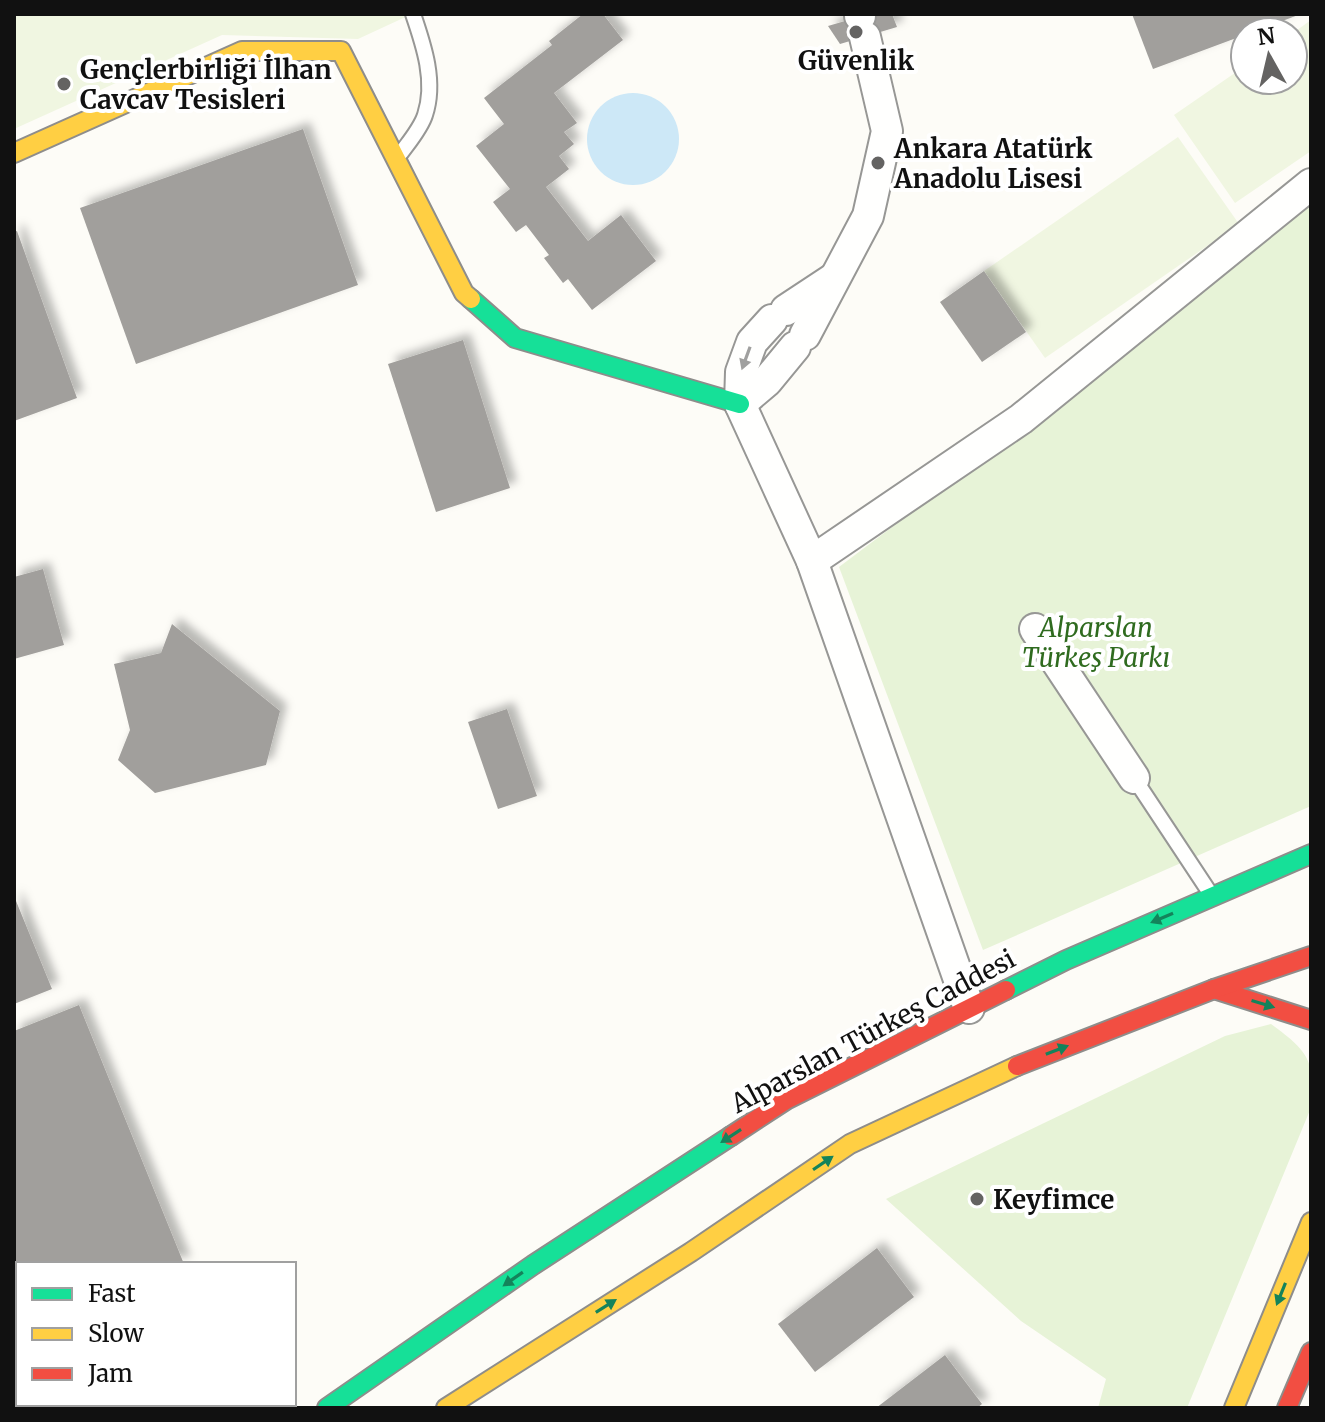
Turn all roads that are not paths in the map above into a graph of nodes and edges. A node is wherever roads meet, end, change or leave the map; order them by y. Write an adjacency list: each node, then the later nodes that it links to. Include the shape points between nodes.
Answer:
1 (413, 14): 4 (lane, via 424,47 429,91 425,117)
2 (862, 22): 6 (street, via 887,131 868,216)
3 (14, 153): 4 (main road, via 242,51 341,51)
4 (396, 160): 7 (main road, via 464,293 515,338)
5 (1311, 184): 8 (street, via 1021,419)
6 (833, 279): 7 (street, via 800,341); 7 (street, one-way to 7, via 779,315 752,342 741,372)
7 (740, 404): 8 (street)
8 (812, 561): 15 (street)
9 (1035, 629): 10 (street)
10 (1134, 778): 12 (lane)
11 (1311, 854): 12 (main road, Alparslan Türkeş Caddesi)
12 (1213, 897): 15 (main road, Alparslan Türkeş Caddesi, one-way to 15)
13 (1311, 956): 14 (main road)
14 (1214, 989): 16 (main road, one-way to 16); 20 (main road, one-way to 14, via 850,1144 1034,1058)
15 (969, 1008): 19 (main road, Alparslan Türkeş Caddesi, one-way to 19, via 786,1100)
16 (1311, 1020)
17 (1311, 1222): 21 (main road, one-way to 21)
18 (1311, 1352): 22 (main road)
19 (327, 1408)
20 (446, 1408)
21 (1234, 1408)
22 (1287, 1408)

